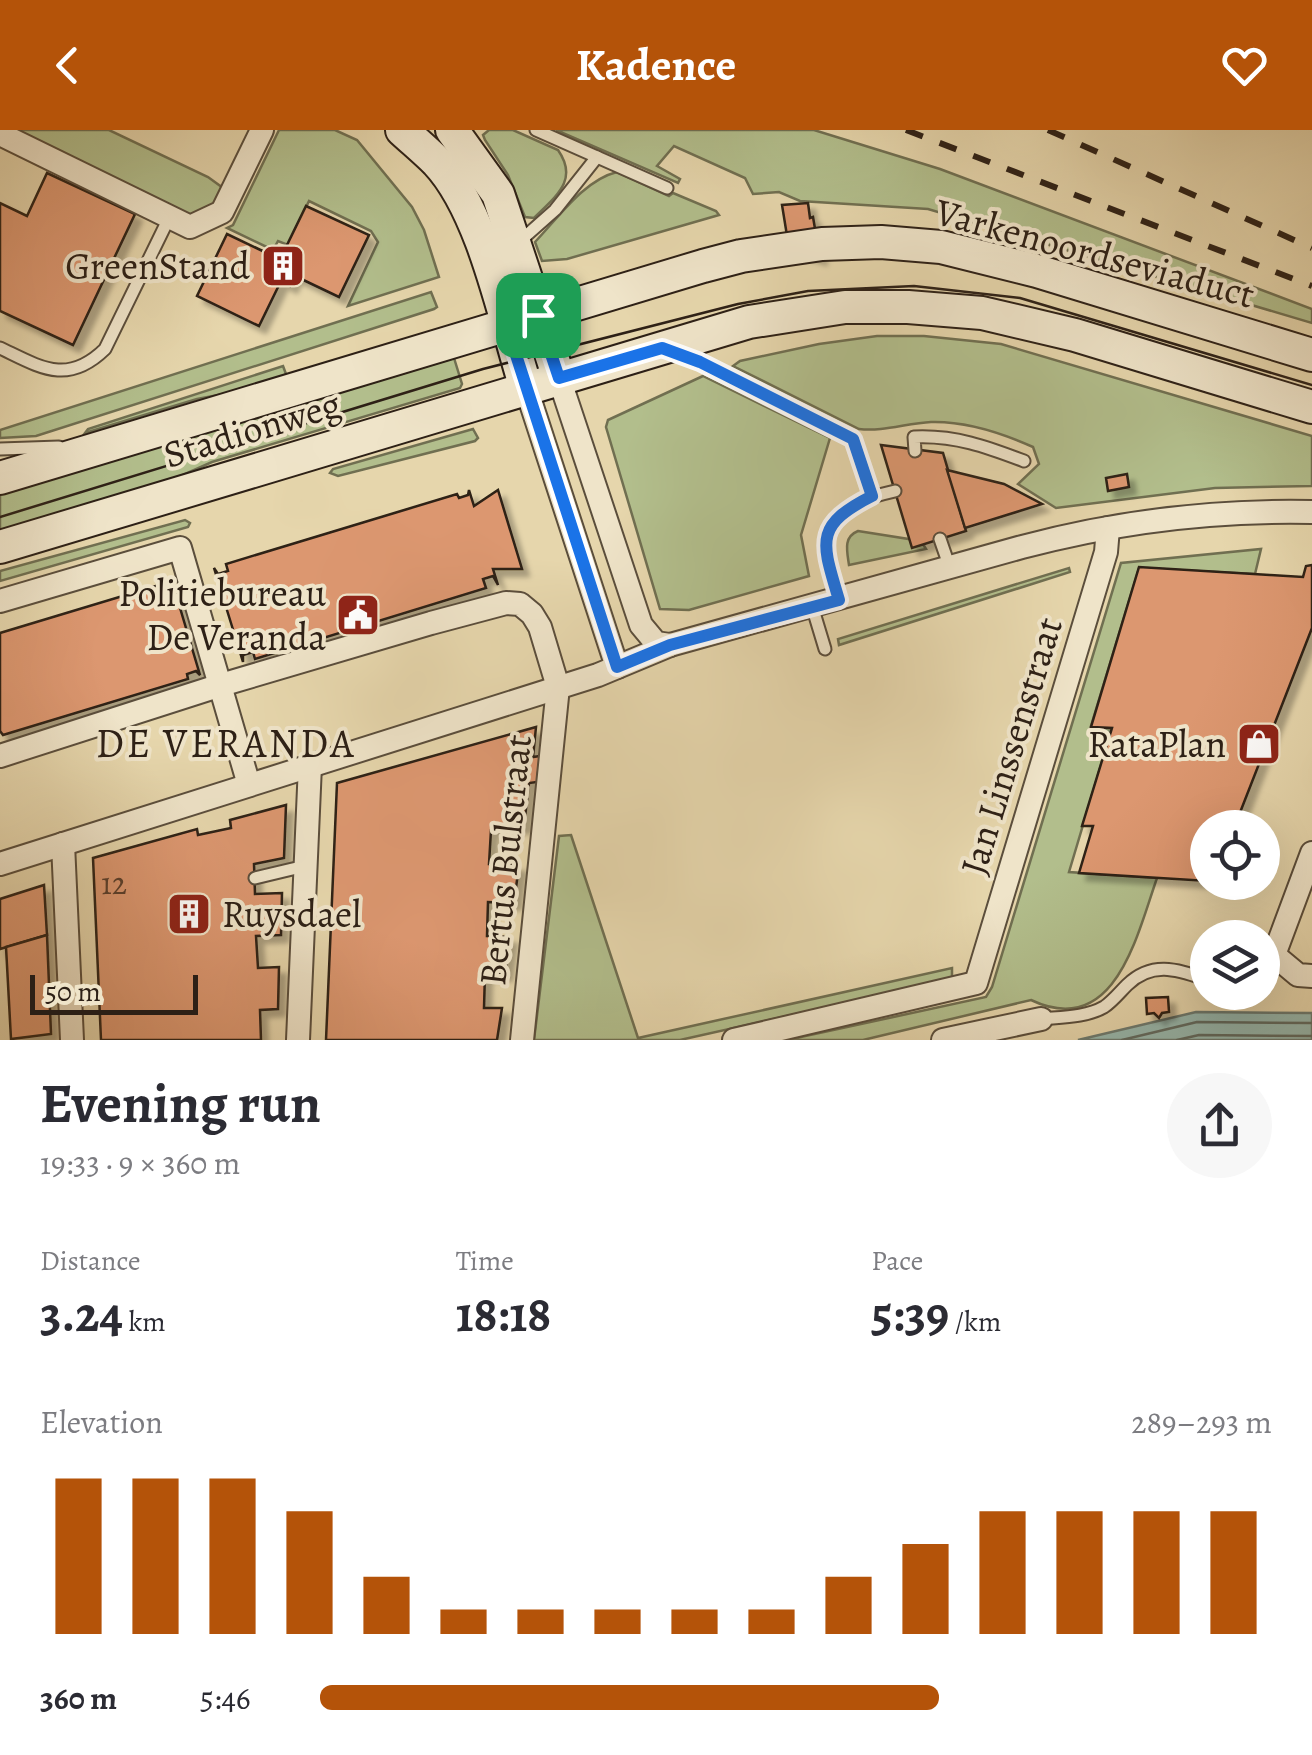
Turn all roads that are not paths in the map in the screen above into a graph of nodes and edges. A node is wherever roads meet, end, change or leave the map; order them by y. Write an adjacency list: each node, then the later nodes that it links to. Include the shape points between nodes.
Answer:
1 (262, 130): 8 (street, via 222,212 190,227)
2 (402, 130): 10 (main road, via 458,192)
3 (536, 130): 6 (lane)
4 (459, 132): 9 (main road, via 498,194)
5 (0, 134): 8 (street)
6 (597, 156): 7 (lane); 9 (lane, via 555,210)
7 (667, 188)
8 (168, 218): 11 (lane, via 95,358 49,372)
9 (516, 244): 10 (main road)
10 (522, 320): 13 (main road, Varkenoordseviaduct, via 740,256 881,242 973,254); 14 (main road); 15 (main road); 17 (main road, Stadionweg)
11 (0, 348)
12 (662, 348): 14 (main road); 16 (main road, via 806,311 956,310 1075,335); 23 (lane, via 853,439)
13 (1312, 354)
14 (559, 378): 15 (main road); 32 (street, via 641,625 656,643)
15 (526, 388): 27 (main road, Stadionweg); 34 (street)
16 (1312, 407)
17 (98, 448): 18 (lane, Stadionweg); 21 (main road, Stadionweg)
18 (0, 450)
19 (915, 450): 20 (lane, via 914,437 939,436)
20 (1024, 462)
21 (0, 478)
22 (895, 491): 23 (lane)
23 (872, 496): 30 (lane, via 843,511 830,527 825,543)
24 (1312, 512): 25 (street)
25 (1108, 528): 28 (street); 53 (street, Jan Linssenstraat, via 976,983)
26 (940, 539): 28 (lane)
27 (0, 547)
28 (950, 568): 30 (street)
29 (0, 600): 35 (street, via 180,548)
30 (839, 600): 31 (street)
31 (812, 606): 32 (street); 33 (lane)
32 (670, 645): 34 (street)
33 (825, 649)
34 (617, 667): 36 (street)
35 (220, 685): 36 (street, via 513,603 540,626); 37 (street); 39 (street)
36 (558, 687): 38 (street); 52 (street, Bertus Bulstraat)
37 (0, 756)
38 (310, 765): 39 (street); 43 (street)
39 (249, 784): 40 (street)
40 (63, 844): 42 (street); 50 (street)
41 (1312, 853): 45 (street)
42 (0, 864)
43 (306, 866): 44 (lane); 51 (street)
44 (255, 878)
45 (1280, 939)
46 (1280, 960): 48 (street)
47 (1190, 973): 49 (lane, via 1160,967 1136,976 1106,1006)
48 (1312, 976)
49 (1041, 1019): 54 (street)
50 (72, 1040)
51 (298, 1040)
52 (522, 1040)
53 (734, 1040)
54 (943, 1040)

